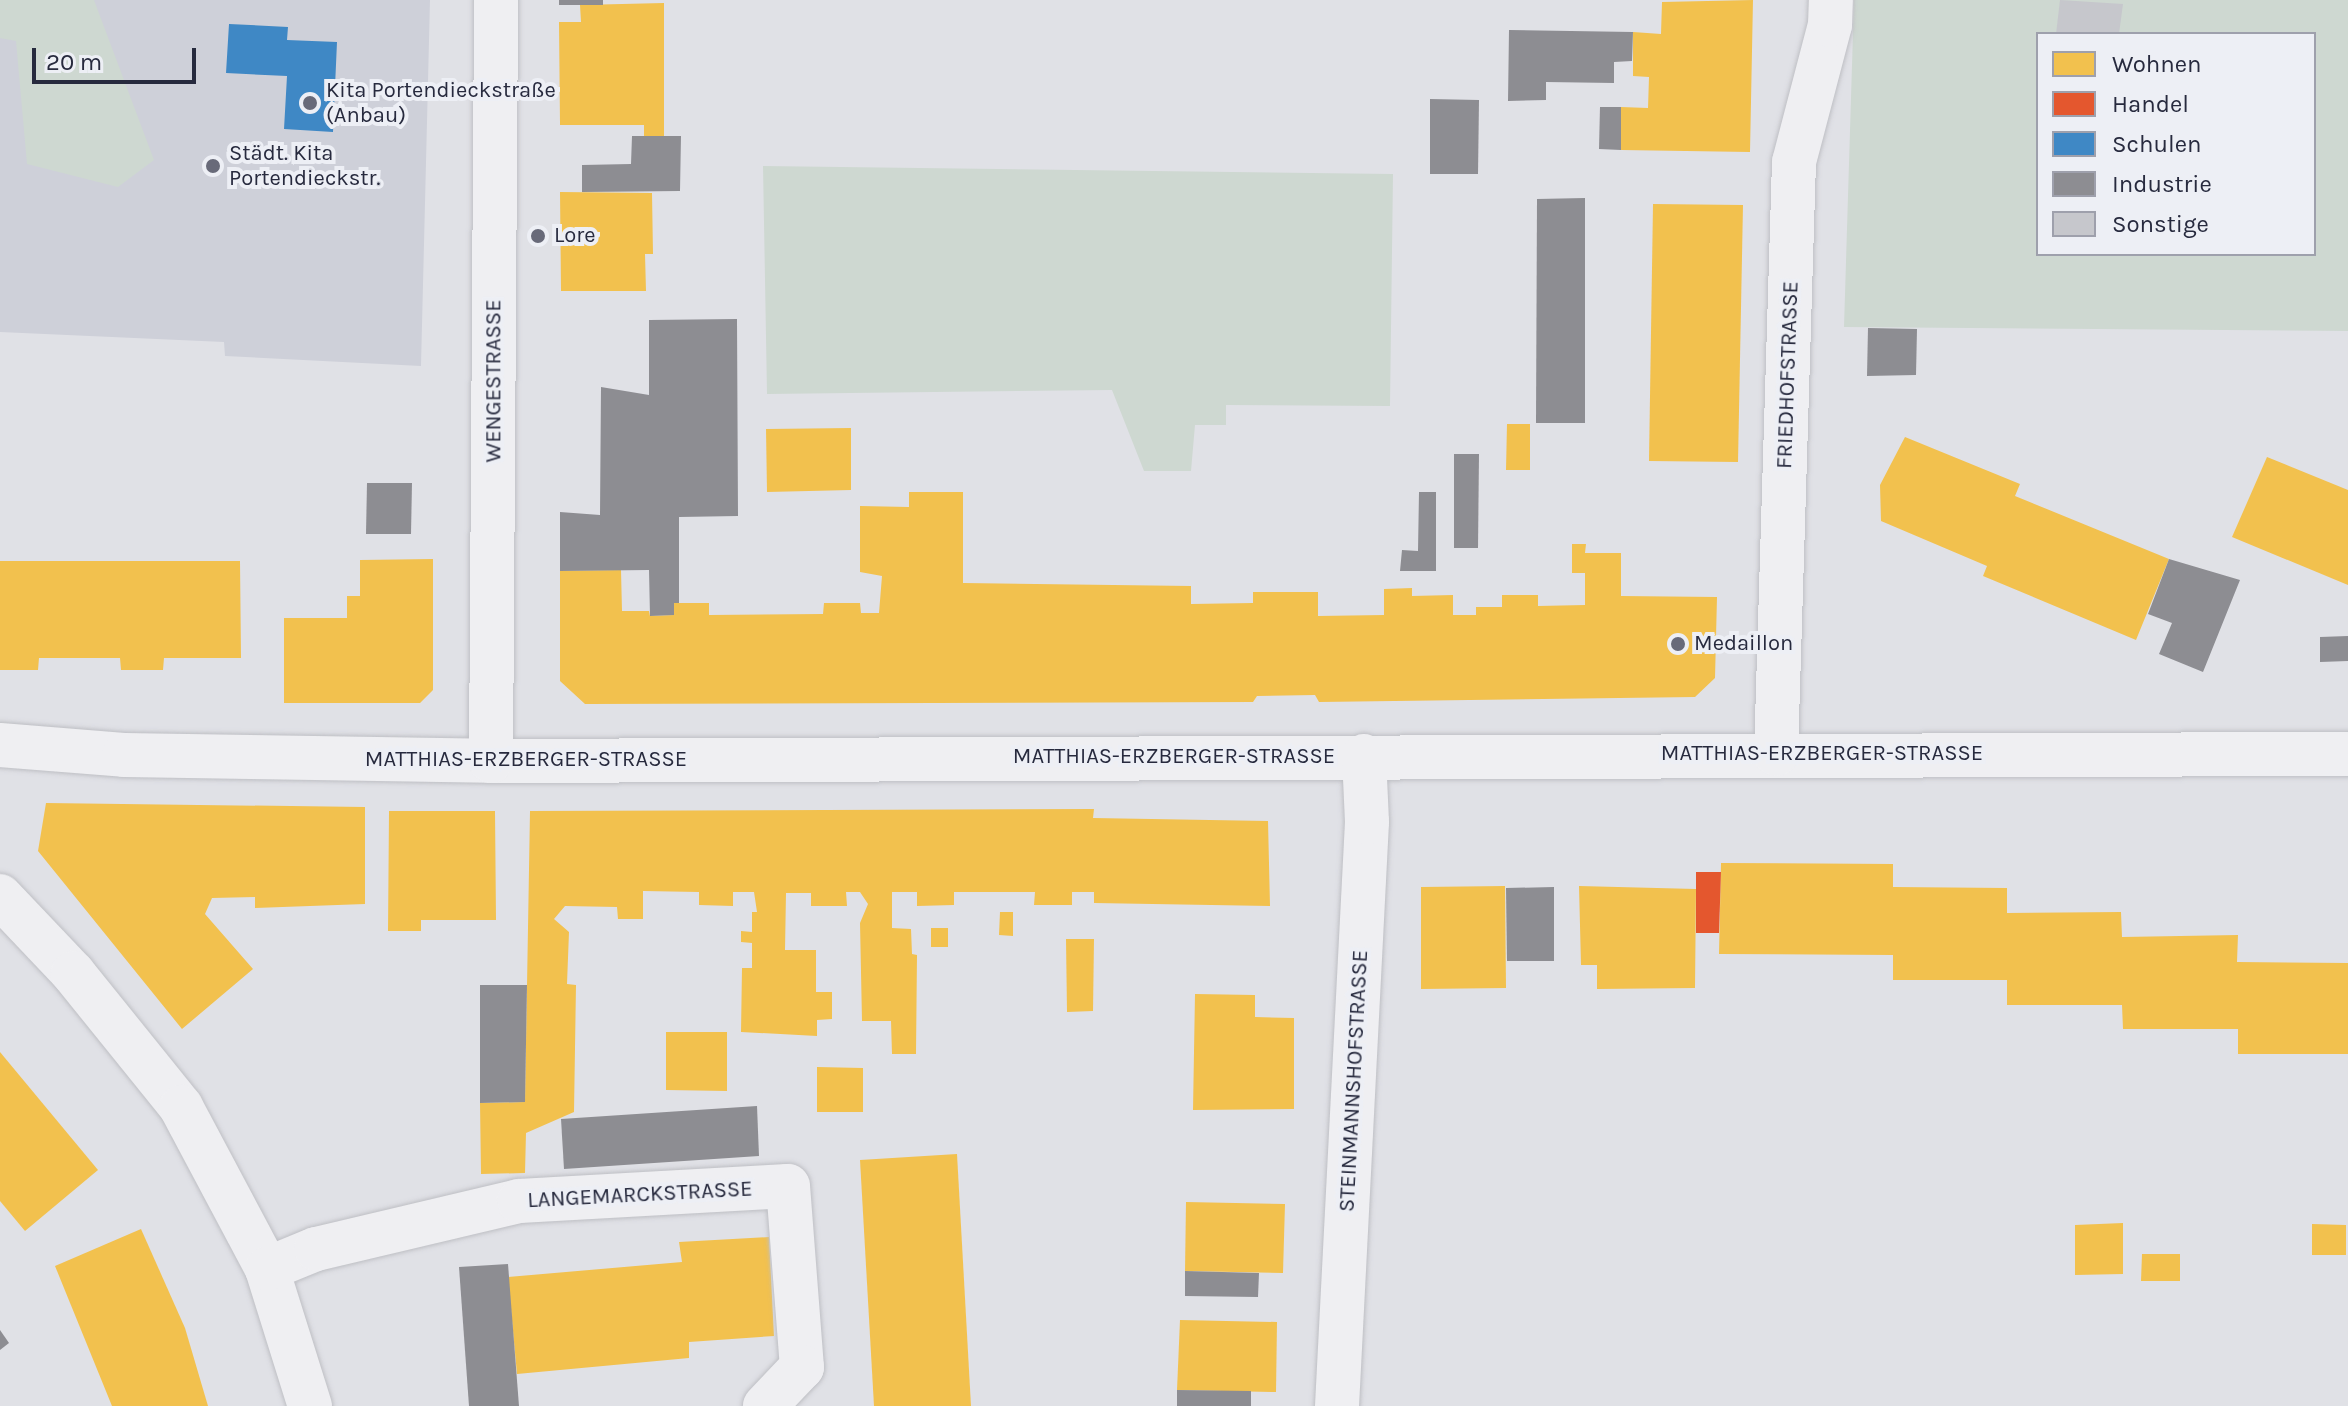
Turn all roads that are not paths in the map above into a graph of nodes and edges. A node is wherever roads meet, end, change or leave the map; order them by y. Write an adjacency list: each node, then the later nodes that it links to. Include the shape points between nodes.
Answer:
1 (496, 0): 7 (street, WENGESTRASSE)
2 (1831, 0): 4 (street, FRIEDHOFSTRASSE, via 1830,25 1794,162)
3 (0, 745): 7 (street, MATTHIAS-ERZBERGER-STRASSE, via 124,755)
4 (1776, 754): 5 (street, MATTHIAS-ERZBERGER-STRASSE); 6 (street, MATTHIAS-ERZBERGER-STRASSE)
5 (2348, 754)
6 (1364, 756): 7 (street, MATTHIAS-ERZBERGER-STRASSE); 12 (street, STEINMANNSHOFSTRASSE, via 1367,822)
7 (491, 761)
8 (0, 896): 9 (street, via 73,973 181,1107)
9 (267, 1269): 10 (street); 11 (street, LANGEMARCKSTRASSE, via 316,1249 519,1201 788,1186 802,1367)
10 (310, 1406)
11 (765, 1406)
12 (1337, 1406)

